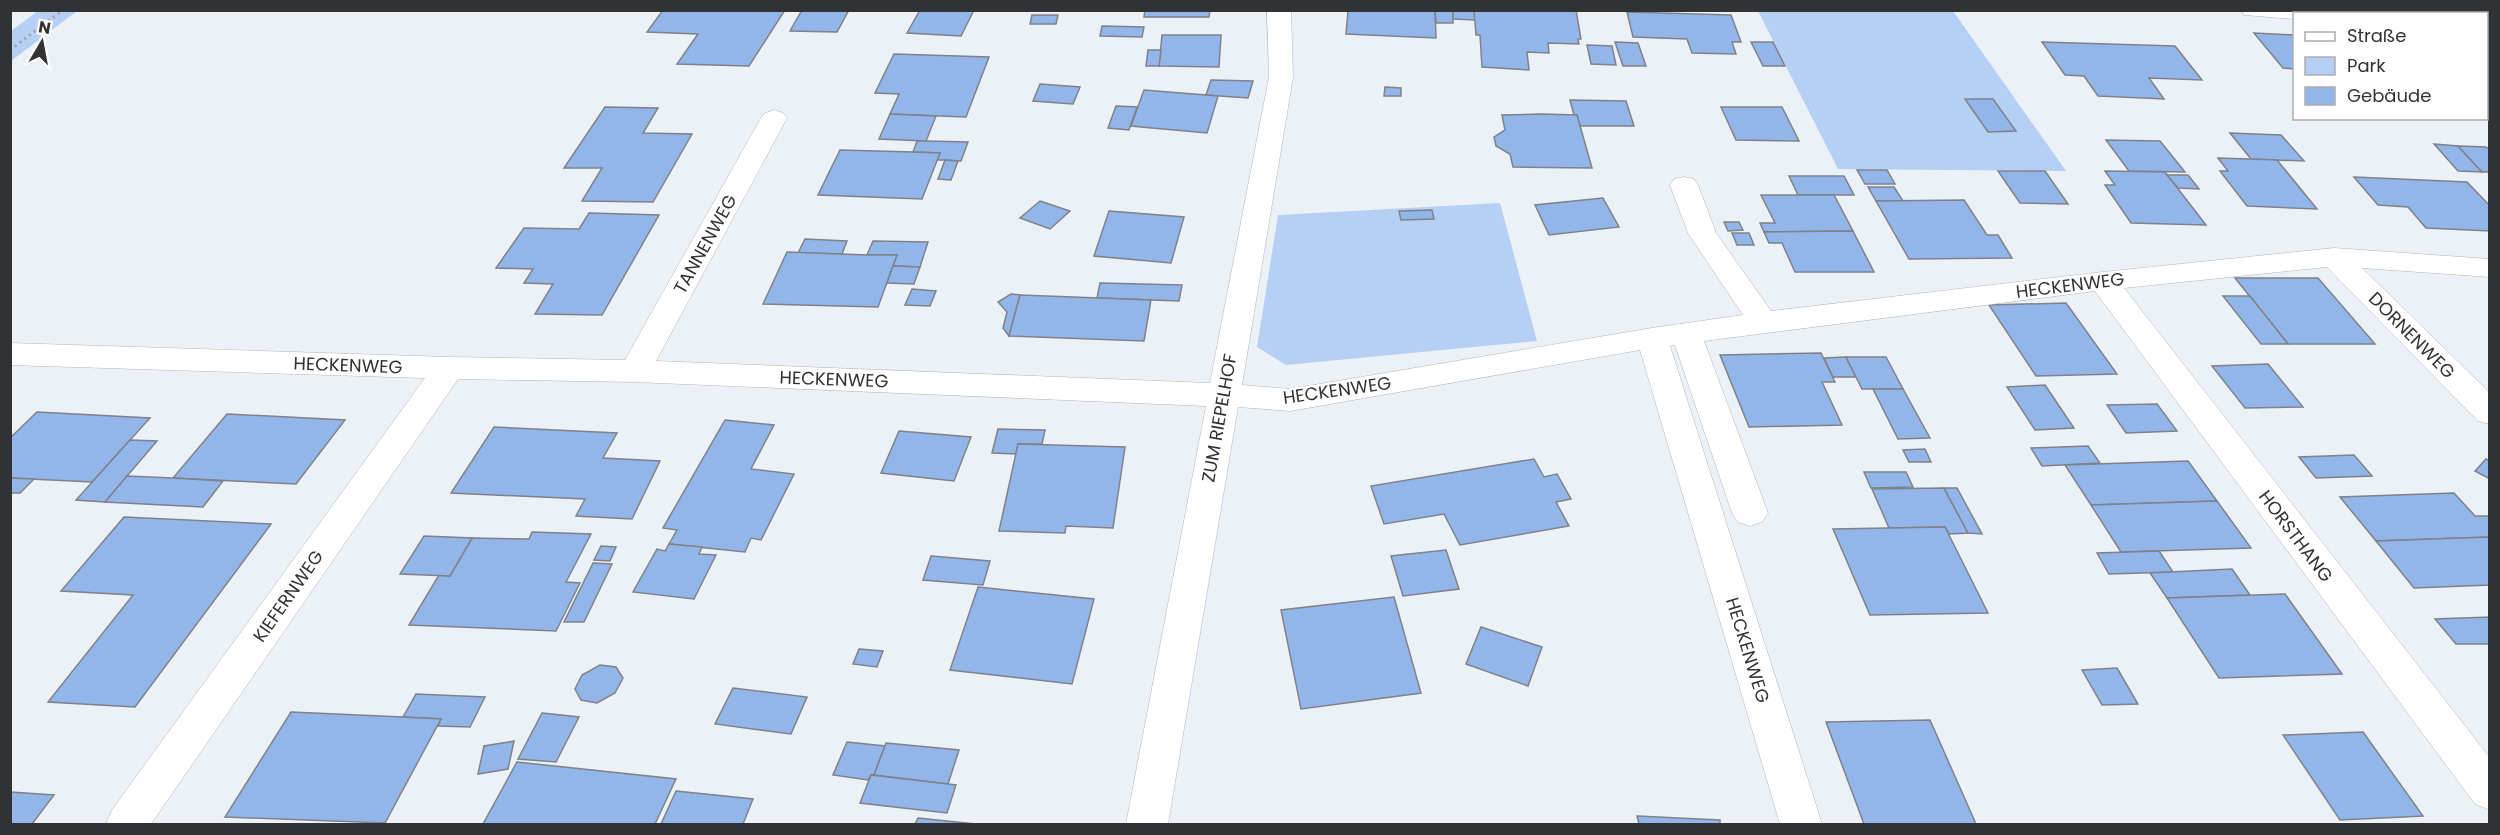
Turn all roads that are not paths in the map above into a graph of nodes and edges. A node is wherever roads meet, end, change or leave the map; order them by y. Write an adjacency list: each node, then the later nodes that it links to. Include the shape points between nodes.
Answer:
1 (1279, 10): 14 (street, ZUM RIEPELHOF, via 1281,77)
2 (2252, 10): 3 (street)
3 (2293, 12)
4 (774, 118): 13 (street, TANNENWEG)
5 (1684, 185): 9 (street, via 1702,233)
6 (2334, 256): 7 (street, HECKENWEG); 8 (street, HECKENWEG); 15 (street, DORNENWEG)
7 (2490, 268)
8 (2103, 280): 9 (street, HECKENWEG); 17 (street, HORSTHANG)
9 (1763, 322): 10 (street, HECKENWEG)
10 (1669, 336): 14 (street, HECKENWEG, via 1290,400); 16 (street); 20 (street, HECKENWEG)
11 (10, 354): 12 (street, HECKENWEG)
12 (449, 368): 13 (street, HECKENWEG); 18 (street, KIEFERNWEG)
13 (635, 371): 14 (street, HECKENWEG)
14 (1223, 395): 19 (street, ZUM RIEPELHOF)
15 (2490, 412)
16 (1750, 513)
17 (2490, 791)
18 (127, 825)
19 (1147, 825)
20 (1801, 825)

